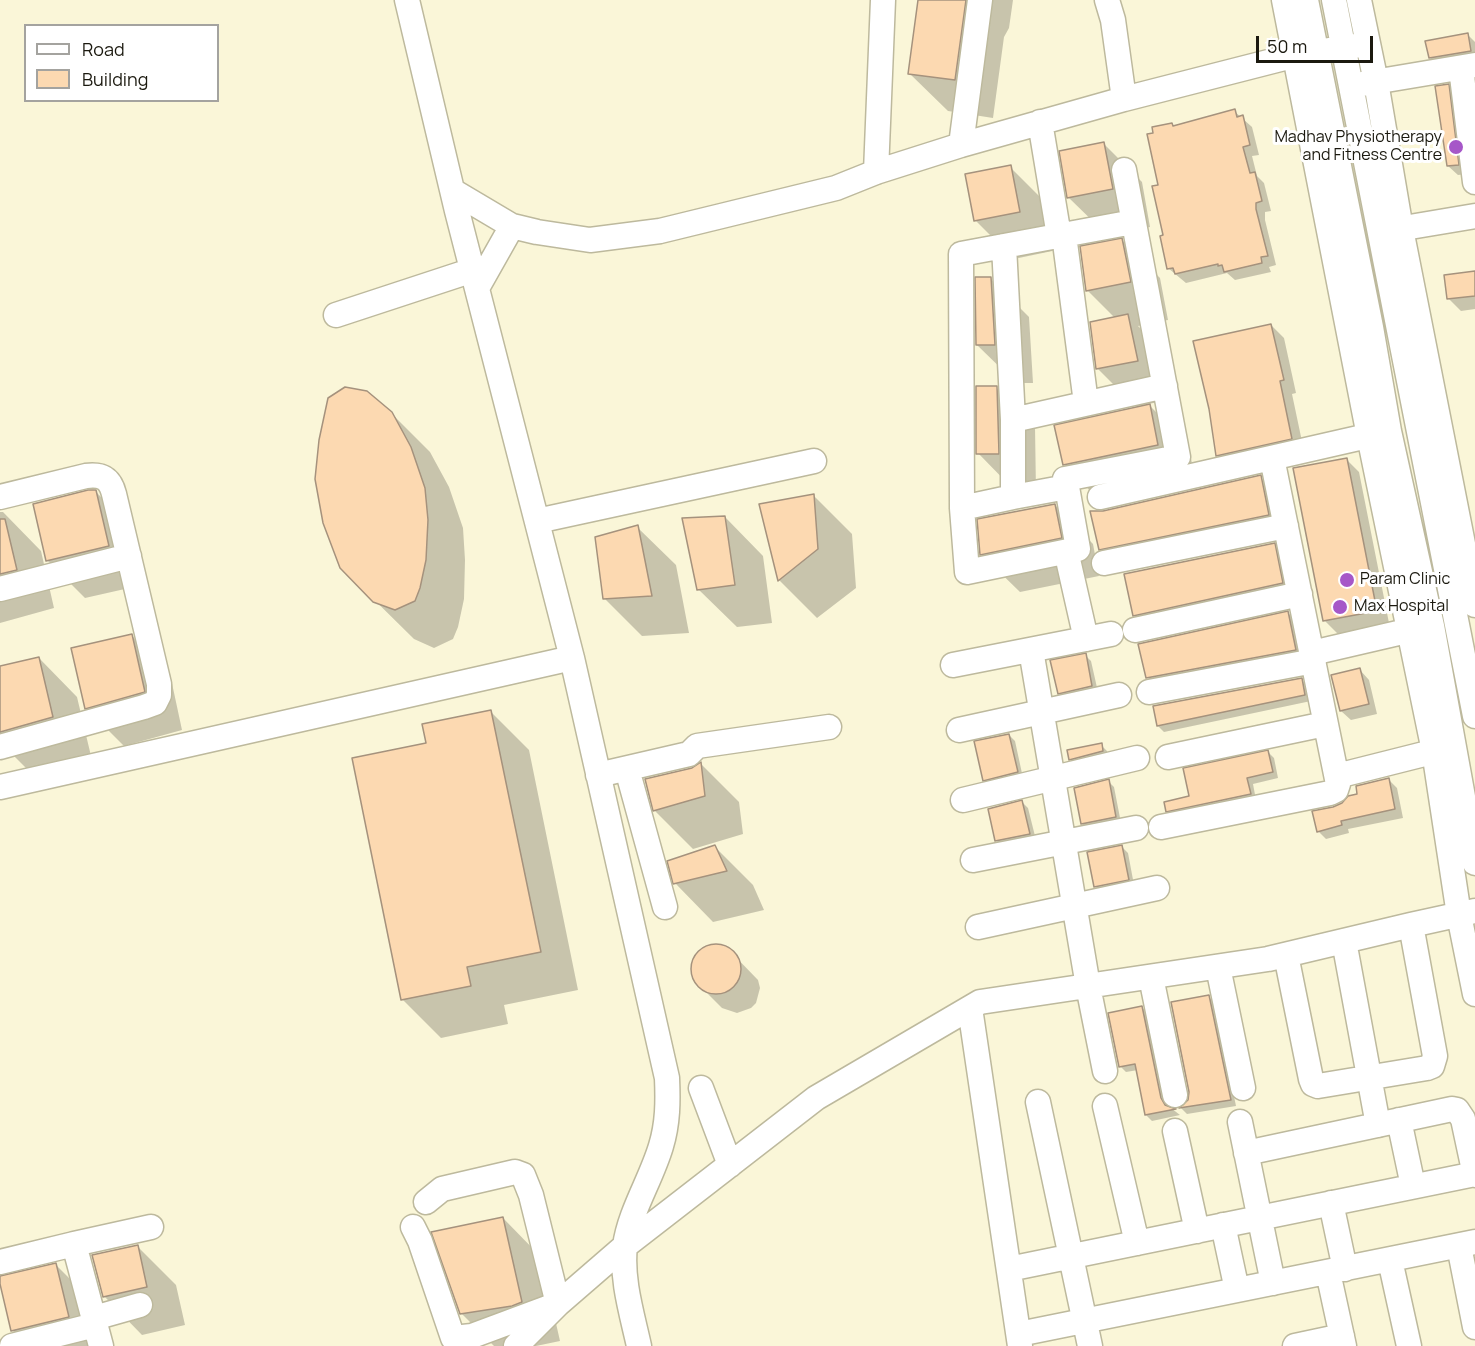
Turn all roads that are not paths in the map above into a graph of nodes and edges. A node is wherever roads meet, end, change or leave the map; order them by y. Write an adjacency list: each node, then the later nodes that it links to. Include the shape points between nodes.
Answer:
1 (407, 0): 21 (street)
2 (883, 0): 19 (street)
3 (980, 0): 17 (street)
4 (1107, 0): 15 (street)
5 (1284, 0): 11 (street)
6 (1306, 0): 11 (street)
7 (1334, 0): 10 (street)
8 (1359, 0): 9 (street)
9 (1368, 44): 10 (street); 13 (street)
10 (1343, 48): 11 (street); 14 (street)
11 (1307, 53): 15 (street); 33 (street, via 1371,327)
12 (1468, 67): 13 (street); 20 (street)
13 (1376, 82): 14 (street); 25 (street)
14 (1351, 86): 25 (street)
15 (1124, 99): 16 (street)
16 (1033, 124): 17 (street); 26 (street)
17 (961, 145): 19 (street)
18 (1124, 170): 23 (street)
19 (876, 172): 24 (street, via 836,188 660,231 590,240)
20 (1475, 182)
21 (453, 191): 24 (street); 28 (street)
22 (1475, 216): 25 (street)
23 (1133, 222): 26 (street); 30 (street)
24 (512, 226): 28 (street)
25 (1390, 230): 47 (street); 58 (street)
26 (1057, 236): 27 (street); 31 (street)
27 (1004, 246): 32 (street); 40 (street, via 961,254)
28 (475, 279): 29 (street); 41 (street)
29 (336, 315)
30 (1165, 386): 31 (street); 36 (street, via 1178,457 1065,478)
31 (1086, 403): 32 (street)
32 (1013, 420): 38 (street)
33 (1379, 434): 34 (street); 49 (street); 51 (street)
34 (1272, 458): 39 (street); 42 (street)
35 (814, 461): 41 (street)
36 (1066, 487): 38 (street); 40 (street, via 1078,549 967,572)
37 (0, 497): 43 (street, via 76,478 101,476 112,486)
38 (1013, 497): 40 (street)
39 (1100, 497)
40 (962, 508)
41 (537, 521): 56 (street)
42 (1286, 526): 44 (street); 48 (street)
43 (129, 556): 46 (street); 67 (street, via 159,684 155,703)
44 (1104, 562)
45 (1069, 564): 53 (street)
46 (0, 589)
47 (1473, 589)
48 (1300, 594): 50 (street); 55 (street)
49 (1432, 626): 51 (street); 59 (street)
50 (1135, 630)
51 (1408, 631): 55 (street); 59 (street)
52 (1111, 634): 53 (street)
53 (1086, 639): 54 (street)
54 (1031, 650): 57 (street); 62 (street)
55 (1313, 657): 60 (street); 64 (street)
56 (572, 658): 72 (street); 75 (street)
57 (953, 664)
58 (1471, 681): 59 (street); 63 (street)
59 (1432, 689): 68 (street)
60 (1149, 692)
61 (1119, 695): 62 (street)
62 (1041, 712): 66 (street); 74 (street)
63 (1475, 716)
64 (1325, 724): 69 (street); 73 (street)
65 (829, 727): 71 (street, via 697,746 688,754)
66 (959, 730)
67 (0, 747)
68 (1444, 749): 73 (street); 81 (street); 85 (street)
69 (1168, 757)
70 (1137, 759): 74 (street)
71 (627, 769): 72 (street); 84 (street)
72 (598, 775): 119 (street, via 667,1078 668,1114 661,1146)
73 (1337, 776): 77 (street, via 1336,790 1330,794)
74 (1053, 778): 76 (street); 79 (street)
75 (0, 787)
76 (963, 800)
77 (1161, 827)
78 (1136, 828): 79 (street)
79 (1064, 844): 80 (street); 83 (street)
80 (973, 860)
81 (1475, 864)
82 (1157, 888): 83 (street)
83 (1074, 906): 87 (street); 92 (street)
84 (665, 907)
85 (1467, 913): 86 (street); 93 (street)
86 (1411, 925): 88 (street); 96 (street, via 1434,1062 1427,1068)
87 (978, 927)
88 (1344, 941): 89 (street); 96 (street)
89 (1286, 955): 90 (street); 96 (street, via 1313,1084)
90 (1218, 967): 91 (street); 98 (street)
91 (1151, 977): 92 (street); 99 (street)
92 (1088, 986): 94 (street, via 980,1002); 95 (street)
93 (1475, 994)
94 (970, 1008): 106 (street, via 816,1098); 123 (street)
95 (1105, 1071)
96 (1369, 1078): 103 (street)
97 (701, 1088): 106 (street)
98 (1243, 1088)
99 (1175, 1095)
100 (1038, 1102): 120 (street)
101 (1106, 1106): 116 (street)
102 (1240, 1122): 105 (street)
103 (1389, 1122): 105 (street); 107 (street, via 1457,1110 1463,1119); 108 (street)
104 (1174, 1131): 115 (street)
105 (1246, 1153): 111 (street)
106 (730, 1165): 119 (street)
107 (1475, 1174): 108 (street)
108 (1413, 1186): 110 (street)
109 (426, 1202): 127 (street, via 441,1189 515,1172 523,1175)
110 (1331, 1203): 111 (street); 124 (street)
111 (1260, 1218): 112 (street); 125 (street)
112 (1224, 1225): 115 (street); 126 (street)
113 (151, 1227): 117 (street)
114 (413, 1227): 127 (street, via 453,1338 472,1336)
115 (1197, 1231): 116 (street)
116 (1137, 1243): 120 (street)
117 (74, 1244): 122 (street); 131 (street)
118 (1467, 1244): 121 (street); 130 (street)
119 (625, 1246): 127 (street); 136 (street, via 624,1271)
120 (1071, 1257): 123 (street); 129 (street)
121 (1390, 1260): 124 (street); 139 (street)
122 (0, 1262)
123 (1009, 1269): 132 (street)
124 (1337, 1270): 125 (street); 133 (street)
125 (1273, 1283): 126 (street)
126 (1237, 1290): 129 (street)
127 (558, 1304): 135 (street)
128 (140, 1305): 131 (street)
129 (1085, 1321): 132 (street); 137 (street)
130 (1475, 1327)
131 (97, 1330): 134 (street)
132 (1020, 1340)
133 (1343, 1341): 138 (street)
134 (12, 1346)
135 (516, 1346)
136 (639, 1346)
137 (1090, 1346)
138 (1295, 1346)
139 (1409, 1346)

